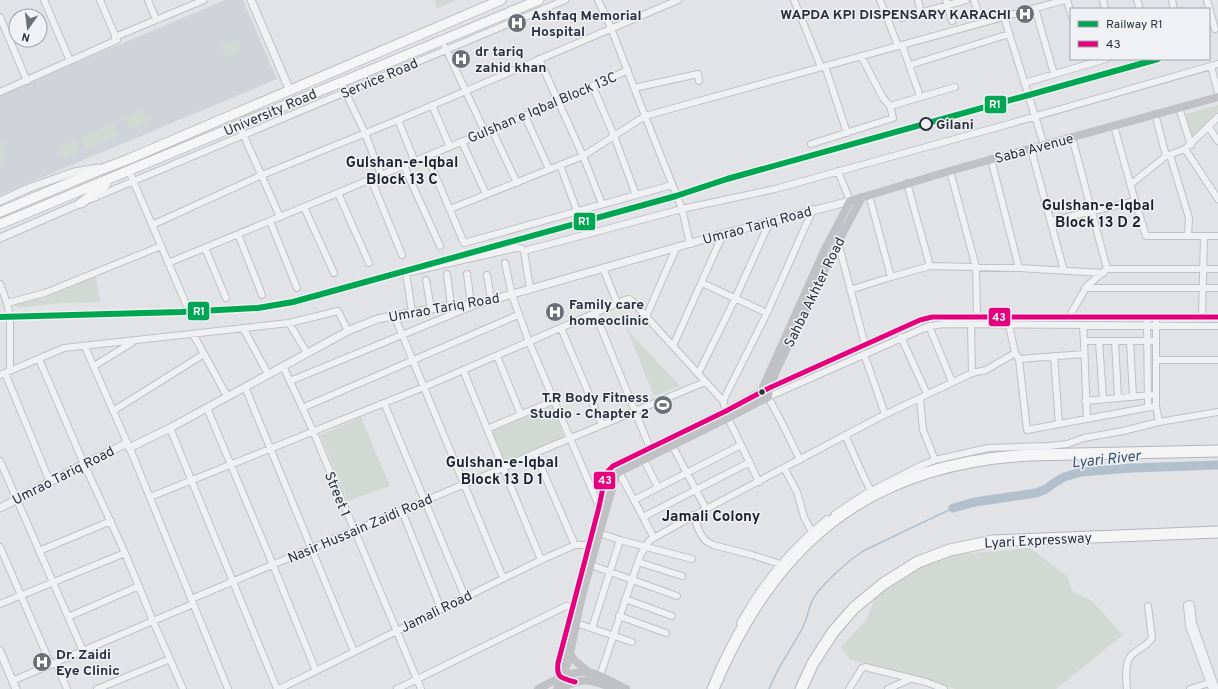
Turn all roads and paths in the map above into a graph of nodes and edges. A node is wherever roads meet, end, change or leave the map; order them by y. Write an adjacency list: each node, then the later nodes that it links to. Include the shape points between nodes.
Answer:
1 (44, 0): 38 (street)
2 (100, 0): 32 (street)
3 (148, 0): 27 (street)
4 (204, 0): 17 (street)
5 (251, 0): 53 (street)
6 (501, 0): 53 (main road, University Road)
7 (539, 0): 33 (main road, University Road)
8 (565, 0): 35 (street, Service Road)
9 (598, 0): 29 (street)
10 (678, 0): 29 (street)
11 (794, 0): 43 (street)
12 (880, 0): 34 (street)
13 (918, 0): 22 (street)
14 (966, 0): 18 (street)
15 (974, 0): 23 (street)
16 (1066, 0): 19 (street); 20 (street)
17 (193, 2): 27 (street)
18 (947, 3): 22 (street); 28 (street)
19 (1035, 8): 25 (street); 45 (street)
20 (1070, 11)
21 (1210, 12): 30 (street)
22 (921, 13): 26 (street)
23 (978, 13)
24 (0, 17): 47 (street)
25 (1004, 17): 31 (street); 34 (street)
26 (902, 18)
27 (156, 20): 32 (street)
28 (952, 21)
29 (611, 28): 37 (street); 44 (street)
30 (1214, 29)
31 (1009, 34): 41 (street); 49 (street)
32 (116, 37): 38 (street, via 117,40)
33 (442, 40): 35 (street); 48 (main road, University Road)
34 (900, 46): 36 (street); 41 (street)
35 (446, 49): 54 (street); 56 (street, Service Road)
36 (861, 56): 43 (street); 62 (street, via 883,98)
37 (539, 59): 54 (street); 60 (street)
38 (70, 60): 47 (street)
39 (1099, 60): 40 (street)
40 (1085, 62): 45 (street)
41 (910, 64): 58 (street)
42 (1215, 65): 57 (street); 67 (street)
43 (823, 67): 66 (street); 76 (street)
44 (628, 70): 50 (street, Gulshan e Iqbal Block 13C); 52 (street)
45 (1054, 74): 49 (street)
46 (699, 80): 52 (street, via 698,74)
47 (27, 81): 55 (street)
48 (341, 83): 56 (street); 70 (main road, University Road)
49 (1024, 83): 67 (street)
50 (593, 87): 60 (street, Gulshan e Iqbal Block 13C); 78 (street)
51 (955, 87): 58 (street)
52 (634, 88): 66 (street)
53 (290, 91): 95 (main road, University Road)
54 (465, 91): 61 (street); 74 (street)
55 (0, 92)
56 (346, 93): 75 (street); 77 (street, Service Road)
57 (1218, 93)
58 (920, 96): 62 (street)
59 (1218, 97): 63 (main road, Saba Avenue)
60 (558, 102): 65 (street, Gulshan e Iqbal Block 13C); 90 (street)
61 (432, 105): 69 (street); 85 (street)
62 (890, 106): 76 (street, via 893,118)
63 (1179, 108): 64 (main road, Saba Avenue); 84 (street)
64 (1155, 114): 71 (main road, Saba Avenue); 88 (street)
65 (525, 116): 73 (street, Gulshan e Iqbal Block 13C); 96 (street)
66 (645, 116): 78 (street); 108 (street)
67 (1035, 116): 83 (street); 98 (street)
68 (1218, 117): 72 (street)
69 (398, 120): 75 (street); 92 (street)
70 (239, 125): 77 (street); 97 (main road, University Road)
71 (1114, 126): 79 (main road, Saba Avenue); 107 (street)
72 (1208, 126): 80 (street); 84 (street)
73 (492, 130): 74 (street, Gulshan e Iqbal Block 13C); 105 (street)
74 (485, 132): 81 (street, Gulshan e Iqbal Block 13C)
75 (365, 133): 100 (street); 101 (street)
76 (847, 133): 82 (street)
77 (243, 135): 100 (street); 104 (street, Service Road)
78 (614, 136): 90 (street); 111 (street)
79 (1072, 137): 83 (main road, Saba Avenue); 123 (street)
80 (1218, 140)
81 (462, 142): 85 (street, Gulshan e Iqbal Block 13C); 110 (street)
82 (811, 144)
83 (1044, 145): 86 (main road, Saba Avenue)
84 (1191, 145): 87 (street)
85 (450, 147): 89 (street, Gulshan e Iqbal Block 13C)
86 (1031, 149): 91 (main road, Saba Avenue); 129 (street)
87 (1185, 149): 88 (street); 113 (street)
88 (1168, 155): 107 (street); 134 (street, via 1189,218)
89 (427, 156): 92 (street, Gulshan e Iqbal Block 13C); 120 (street)
90 (583, 156): 93 (street); 118 (street)
91 (991, 159): 99 (main road, Saba Avenue); 152 (street)
92 (415, 162): 94 (street, Gulshan e Iqbal Block 13C)
93 (560, 165): 96 (street); 124 (street)
94 (404, 166): 101 (street, Gulshan e Iqbal Block 13C); 141 (street)
95 (109, 167): 114 (street, via 74,172); 125 (main road, University Road)
96 (549, 170): 105 (street)
97 (129, 171): 102 (main road, University Road); 104 (street)
98 (838, 171): 115 (street); 121 (street, via 775,189)
99 (950, 171): 106 (main road, Saba Avenue); 150 (street)
100 (262, 175): 126 (street); 131 (street)
101 (381, 175): 103 (street, Gulshan e Iqbal Block 13C)
102 (117, 176): 117 (main road); 130 (main road, University Road)
103 (371, 179): 109 (street, Gulshan e Iqbal Block 13C); 145 (street)
104 (133, 181): 117 (street, Service Road); 131 (street)
105 (517, 182): 110 (street)
106 (907, 183): 112 (main road, Saba Avenue); 149 (street)
107 (1131, 184): 116 (street)
108 (672, 185): 111 (street); 121 (street)
109 (338, 193): 119 (street, Gulshan e Iqbal Block 13C); 147 (street)
110 (486, 194): 120 (street)
111 (636, 194): 118 (street)
112 (865, 196): 115 (main road, Saba Avenue); 138 (main road, Sahba Akhter Road); 161 (street)
113 (1218, 199)
114 (0, 201)
115 (850, 201): 122 (street, Umrao Tariq Road); 233 (main road, Sahba Akhter Road, via 824,251)
116 (1134, 201): 123 (street); 134 (street, via 1146,236)
117 (81, 203): 137 (street)
118 (602, 204): 124 (street)
119 (304, 207): 126 (street, Gulshan e Iqbal Block 13C); 157 (street)
120 (450, 209): 124 (street, via 464,243)
121 (682, 209): 139 (street); 144 (street)
122 (813, 210): 128 (street, Umrao Tariq Road); 185 (street)
123 (1092, 210): 129 (street); 156 (street)
124 (577, 211)
125 (0, 212)
126 (280, 217): 127 (street, Gulshan e Iqbal Block 13C)
127 (270, 221): 132 (street, Gulshan e Iqbal Block 13C); 165 (street)
128 (770, 221): 133 (street, Umrao Tariq Road); 174 (street)
129 (1051, 221): 154 (street)
130 (0, 224)
131 (152, 224): 140 (street)
132 (238, 234): 142 (street, Gulshan e Iqbal Block 13C); 171 (street)
133 (723, 234): 139 (street, Umrao Tariq Road); 163 (street)
134 (1188, 236): 135 (street)
135 (1204, 236): 136 (street); 153 (street)
136 (1218, 236)
137 (0, 238)
138 (838, 242): 170 (street); 233 (main road, Sahba Akhter Road)
139 (690, 244): 143 (street, Umrao Tariq Road)
140 (161, 246): 146 (street); 176 (street, via 45,293)
141 (440, 246)
142 (205, 248): 146 (street, Gulshan e Iqbal Block 13C); 173 (street)
143 (676, 248): 151 (street, Umrao Tariq Road); 191 (street)
144 (524, 252): 169 (street); 183 (street, via 521,248 516,248 409,271 405,276)
145 (402, 255)
146 (168, 263): 179 (street)
147 (369, 263)
148 (506, 264): 172 (street)
149 (930, 266): 150 (street); 161 (street)
150 (976, 267): 152 (street); 188 (street)
151 (604, 268): 169 (street, Umrao Tariq Road); 178 (street)
152 (1018, 268): 154 (street)
153 (1204, 269): 155 (street); 156 (street); 167 (street)
154 (1064, 270): 156 (street)
155 (1218, 270)
156 (1105, 271): 166 (street)
157 (334, 273)
158 (447, 274): 181 (street)
159 (467, 274): 180 (street)
160 (487, 275): 175 (street)
161 (891, 276): 170 (street)
162 (426, 280): 182 (street)
163 (702, 283): 174 (street); 218 (street)
164 (0, 284): 176 (street)
165 (297, 288)
166 (1086, 288): 167 (street); 192 (street)
167 (1204, 288): 168 (street); 193 (street)
168 (1218, 288)
169 (530, 289): 172 (street, Umrao Tariq Road)
170 (850, 290): 217 (street)
171 (262, 295)
172 (512, 295): 175 (street, Umrao Tariq Road); 187 (street)
173 (226, 298)
174 (735, 299): 185 (street); 238 (street)
175 (491, 300): 177 (street, Umrao Tariq Road)
176 (7, 303): 235 (street, via 10,317)
177 (481, 303): 180 (street, Umrao Tariq Road); 207 (street)
178 (617, 303): 184 (street); 191 (street, via 629,299)
179 (186, 304)
180 (471, 304): 181 (street, Umrao Tariq Road)
181 (451, 306): 182 (street, Umrao Tariq Road)
182 (431, 308): 183 (street, Umrao Tariq Road)
183 (412, 312): 186 (street, Umrao Tariq Road)
184 (595, 313): 204 (street); 262 (street)
185 (767, 313): 255 (street)
186 (394, 315): 205 (street, Umrao Tariq Road); 207 (street)
187 (518, 315): 215 (street); 228 (street)
188 (977, 316): 192 (street); 217 (street, via 932,317 920,320)
189 (1148, 316): 190 (street); 192 (street); 198 (street)
190 (1156, 316): 193 (street); 199 (street)
191 (646, 317): 218 (street)
192 (1069, 317)
193 (1202, 317): 194 (street)
194 (1218, 317)
195 (290, 323): 203 (street); 205 (street, via 338,311); 220 (street)
196 (971, 324): 197 (street); 200 (street); 236 (street)
197 (1009, 325): 201 (street); 225 (street)
198 (1147, 325): 199 (street); 201 (street); 214 (street)
199 (1156, 325): 202 (street); 216 (street)
200 (929, 326): 208 (street); 241 (street)
201 (1083, 326): 210 (street)
202 (1218, 326)
203 (244, 328): 206 (street); 237 (street)
204 (560, 328): 215 (street); 270 (street)
205 (348, 331): 220 (street, Umrao Tariq Road)
206 (193, 334): 209 (street); 221 (street)
207 (403, 336): 228 (street); 239 (street)
208 (902, 337): 222 (street); 245 (street)
209 (135, 341): 219 (street); 231 (street)
210 (1084, 341): 211 (street); 223 (street)
211 (1099, 341): 212 (street); 252 (street)
212 (1115, 341): 213 (street); 251 (street)
213 (1130, 341): 214 (street); 249 (street)
214 (1148, 341): 216 (street); 247 (street)
215 (528, 342): 224 (street); 254 (street)
216 (1156, 342): 229 (street)
217 (865, 345): 244 (street)
218 (673, 346): 238 (street)
219 (85, 347): 227 (street, via 64,348); 231 (street)
220 (307, 353): 232 (street, Umrao Tariq Road)
221 (204, 354): 248 (street); 261 (street)
222 (864, 354): 244 (street); 265 (street)
223 (1084, 354): 226 (street); 253 (street)
224 (497, 356): 234 (street); 264 (street)
225 (1017, 356): 226 (street); 236 (street, via 986,370); 269 (street, via 1027,430)
226 (1054, 356): 269 (street)
227 (39, 359): 235 (street); 288 (street)
228 (413, 360): 243 (street); 260 (street)
229 (1156, 360): 230 (street); 246 (street)
230 (1218, 360)
231 (94, 366): 261 (street)
232 (283, 366): 237 (street, Umrao Tariq Road); 239 (street, Street 1)
233 (775, 366): 244 (main road, Sahba Akhter Road)
234 (463, 370): 243 (street); 272 (street)
235 (5, 373): 295 (street)
236 (972, 373): 241 (street)
237 (268, 374): 242 (street, Umrao Tariq Road)
238 (698, 374): 240 (street)
239 (290, 381): 260 (street, Street 1)
240 (706, 382): 255 (street); 262 (street, Nasir Hussain Zaidi Road)
241 (952, 382): 245 (street)
242 (245, 387): 248 (street, Umrao Tariq Road); 280 (street)
243 (424, 387): 256 (street); 297 (street)
244 (767, 392): 266 (main road); 284 (street)
245 (927, 394): 250 (street)
246 (1156, 394): 247 (street); 257 (street)
247 (1148, 395): 249 (street); 258 (street)
248 (227, 396): 259 (street, Umrao Tariq Road)
249 (1133, 397): 251 (street)
250 (920, 398): 265 (street); 285 (street, via 923,430)
251 (1118, 398): 252 (street)
252 (1103, 399): 253 (street)
253 (1086, 400): 267 (street)
254 (554, 401): 264 (street); 275 (street)
255 (723, 402): 266 (street)
256 (384, 403): 273 (street); 304 (street)
257 (1156, 406): 258 (street); 268 (street)
258 (1148, 407): 267 (street)
259 (207, 408): 271 (street, Umrao Tariq Road); 289 (street)
260 (302, 408): 273 (street, Street 1)
261 (113, 411): 276 (street)
262 (635, 411): 270 (street, Nasir Hussain Zaidi Road); 279 (street)
263 (1218, 412): 268 (street)
264 (521, 414): 272 (street)
265 (885, 414): 274 (street)
266 (727, 415): 277 (main road); 278 (street); 279 (main road)
267 (1087, 419): 269 (street)
268 (1159, 422): 285 (street, via 1084,438 1068,444 988,448)
269 (1059, 424)
270 (602, 425): 275 (street, Nasir Hussain Zaidi Road)
271 (170, 428): 276 (street, Umrao Tariq Road); 294 (street)
272 (487, 429): 290 (street)
273 (313, 432): 280 (street); 312 (street, Street 1)
274 (846, 435): 284 (street); 300 (street)
275 (569, 439): 282 (street, Nasir Hussain Zaidi Road); 306 (street)
276 (128, 445): 288 (street, Umrao Tariq Road); 301 (street)
277 (672, 445): 283 (main road); 293 (street)
278 (741, 445): 287 (street); 293 (street)
279 (650, 448): 306 (main road, via 613,466 606,473)
280 (272, 449): 289 (street); 322 (street)
281 (1218, 450): 385 (highway, via 1000,458 934,470 887,488 842,514 792,558 748,618)
282 (535, 453): 290 (street, Nasir Hussain Zaidi Road); 318 (street)
283 (644, 460): 292 (main road); 298 (street)
284 (800, 460): 291 (street)
285 (935, 460): 300 (street)
286 (0, 461): 302 (street)
287 (750, 462): 296 (street); 299 (street)
288 (84, 464): 295 (street, Umrao Tariq Road); 311 (street)
289 (231, 465): 294 (street); 329 (street)
290 (503, 468): 297 (street, Nasir Hussain Zaidi Road); 326 (street)
291 (784, 468): 296 (street); 313 (street, via 797,492 804,518)
292 (619, 472): 303 (street); 306 (main road)
293 (687, 473): 298 (street); 299 (street)
294 (191, 481): 301 (street); 335 (street)
295 (50, 482): 302 (street, Umrao Tariq Road)
296 (759, 482): 307 (street)
297 (464, 484): 304 (street, Nasir Hussain Zaidi Road); 333 (street)
298 (658, 487): 303 (street)
299 (696, 489): 307 (street); 310 (street)
300 (871, 490): 313 (street, via 845,506)
301 (150, 497): 342 (street)
302 (16, 500): 305 (street, Umrao Tariq Road); 323 (street)
303 (634, 500): 310 (street)
304 (425, 501): 308 (street, Nasir Hussain Zaidi Road); 340 (street)
305 (0, 508)
306 (603, 508): 315 (main road); 319 (main road)
307 (706, 509): 309 (street)
308 (402, 511): 312 (street, Nasir Hussain Zaidi Road); 346 (street)
309 (693, 516): 316 (street); 328 (street, via 706,541)
310 (643, 517): 316 (street)
311 (111, 521): 323 (street); 324 (street)
312 (354, 531): 322 (street, Nasir Hussain Zaidi Road); 353 (street, Street 1)
313 (812, 532): 328 (street)
314 (1218, 532): 386 (highway, Lyari Expressway, via 993,541 950,550 918,562 883,584 854,608 833,632 813,663)
315 (599, 533): 317 (street); 319 (main road)
316 (654, 538): 321 (street)
317 (620, 540): 321 (street); 331 (street)
318 (575, 545): 319 (street, Jamali Road); 326 (street, Jamali Road)
319 (593, 546): 330 (main road); 345 (main road)
320 (0, 547): 338 (street)
321 (645, 547): 325 (street); 327 (street)
322 (312, 548): 329 (street, Nasir Hussain Zaidi Road); 359 (street)
323 (39, 551): 336 (street)
324 (125, 553): 336 (street); 337 (street)
325 (692, 559)
326 (541, 560): 333 (street, Jamali Road)
327 (638, 562): 332 (street); 334 (street)
328 (780, 564): 384 (street, via 753,600 733,635)
329 (273, 565): 335 (street, Nasir Hussain Zaidi Road); 363 (street)
330 (591, 565): 331 (street); 345 (main road)
331 (610, 572): 334 (street); 352 (street)
332 (682, 576)
333 (503, 578): 340 (street, Jamali Road)
334 (632, 580): 339 (street); 341 (street)
335 (234, 581): 342 (street, Nasir Hussain Zaidi Road); 377 (street)
336 (53, 583): 338 (street); 349 (street)
337 (139, 586): 349 (street); 350 (street)
338 (21, 596): 343 (street); 362 (street)
339 (677, 596)
340 (465, 597): 346 (street, Jamali Road)
341 (625, 599): 347 (street); 348 (street)
342 (192, 602): 350 (street, Nasir Hussain Zaidi Road); 376 (street)
343 (0, 604)
344 (1148, 606): 390 (street, via 1152,638 1130,657)
345 (576, 608): 351 (main road); 366 (main road, via 557,673); 367 (street, via 566,606)
346 (442, 609): 353 (street, Jamali Road)
347 (619, 616): 354 (street); 355 (street)
348 (672, 616)
349 (68, 617): 358 (street)
350 (153, 621): 358 (street, Nasir Hussain Zaidi Road); 361 (street)
351 (576, 623): 352 (street); 360 (main road)
352 (592, 628): 355 (street)
353 (397, 631): 359 (street, Jamali Road); 367 (street, Street 1)
354 (666, 633)
355 (613, 635): 356 (street); 365 (street)
356 (632, 642)
357 (0, 651): 369 (street)
358 (83, 651): 362 (street, Nasir Hussain Zaidi Road)
359 (354, 652): 363 (street, Jamali Road)
360 (569, 653): 364 (main road); 366 (main road)
361 (170, 659): 374 (street); 375 (street)
362 (53, 664): 369 (street, Nasir Hussain Zaidi Road); 373 (street)
363 (316, 671): 377 (street, Jamali Road)
364 (590, 673): 365 (main road); 366 (main road, via 572,674)
365 (600, 676): 383 (main road)
366 (562, 678): 370 (main road); 380 (main road); 381 (main road)
367 (416, 679): 378 (street); 379 (street, Street 1)
368 (910, 679): 387 (street, via 864,667); 388 (street); 389 (street)
369 (12, 681): 372 (street)
370 (575, 682): 381 (main road); 382 (main road, via 595,682)
371 (1211, 686): 391 (street); 392 (street, via 1189,626 1189,604)
372 (16, 689)
373 (67, 689)
374 (97, 689)
375 (183, 689)
376 (228, 689)
377 (278, 689)
378 (397, 689)
379 (421, 689)
380 (538, 689)
381 (558, 689)
382 (615, 689)
383 (626, 689)
384 (708, 689)
385 (713, 689)
386 (801, 689)
387 (849, 689)
388 (888, 689)
389 (944, 689)
390 (1127, 689)
391 (1190, 689)
392 (1216, 689)

